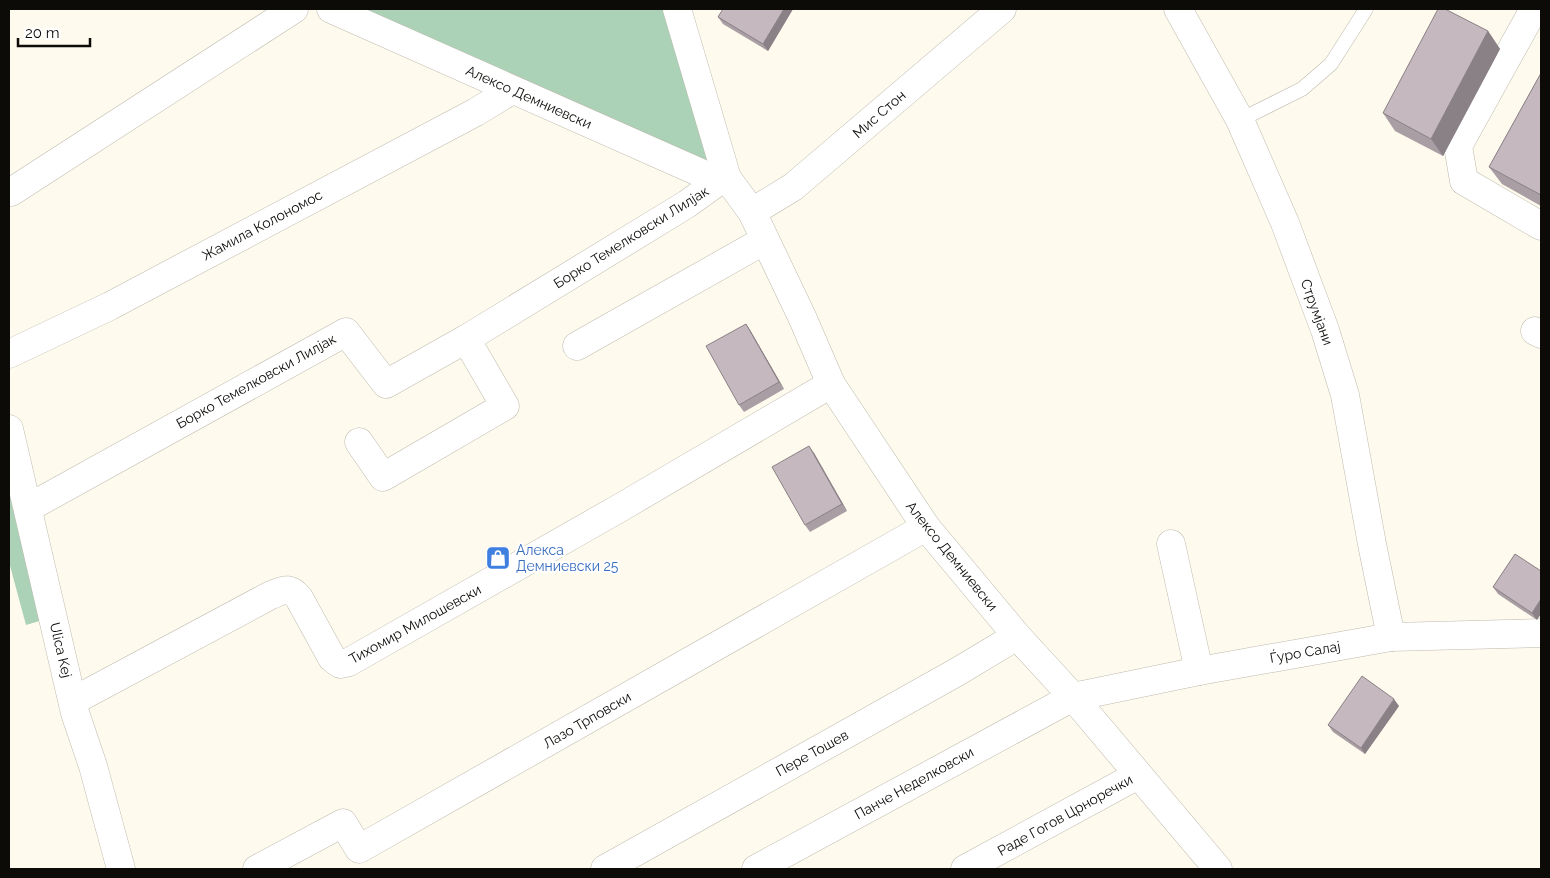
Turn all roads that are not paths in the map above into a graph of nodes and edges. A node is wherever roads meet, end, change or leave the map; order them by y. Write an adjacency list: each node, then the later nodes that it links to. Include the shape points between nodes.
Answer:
1 (294, 9): 11 (street)
2 (331, 9): 8 (street, Алексо Демниевски)
3 (677, 9): 10 (street, Алексо Демниевски)
4 (1002, 9): 12 (street, Мис Стон, via 793,187)
5 (1178, 9): 9 (street, Струмјани)
6 (1366, 9): 9 (lane, via 1331,64 1302,89)
7 (1534, 9): 13 (street, via 1458,146 1464,181)
8 (512, 90): 10 (street, Алексо Демниевски); 17 (street, Жамила Колономос, via 110,306)
9 (1240, 120): 26 (street, Струмјани, via 1285,223 1345,396)
10 (723, 180): 12 (street, Алексо Демниевски); 15 (street, Борко Темелковски Лилјак)
11 (11, 192)
12 (752, 212): 14 (street, Алексо Демниевски)
13 (1541, 226)
14 (765, 240): 16 (street); 18 (street, Алексо Демниевски)
15 (466, 339): 20 (street, via 505,406 383,477); 21 (street, Борко Темелковски Лилјак, via 386,384 346,332)
16 (577, 346)
17 (9, 354)
18 (831, 384): 22 (street, Алексо Демниевски); 29 (street, Тихомир Милошевски, via 349,662 340,664 332,658 299,598 286,590)
19 (9, 429): 21 (street, Ulica Kej)
20 (359, 442)
21 (28, 508): 29 (street, Ulica Kej)
22 (926, 527): 25 (street, Алексо Демниевски); 32 (street, Лазо Трповски, via 358,849 343,823)
23 (1172, 544): 27 (street)
24 (1541, 633): 26 (street, Ѓуро Салај)
25 (1017, 636): 28 (street, Алексо Демниевски); 33 (street, Пере Тошев)
26 (1391, 637): 27 (street, Ѓуро Салај)
27 (1199, 671): 28 (street, Ѓуро Салај)
28 (1073, 697): 30 (street, Алексо Демниевски); 34 (street, Панче Неделковски)
29 (73, 701): 31 (street, Ulica Kej)
30 (1138, 775): 35 (street, Раде Гогов Црноречки); 36 (street, Алексо Демниевски)
31 (121, 869)
32 (257, 869)
33 (605, 869)
34 (756, 869)
35 (965, 869)
36 (1218, 869)

